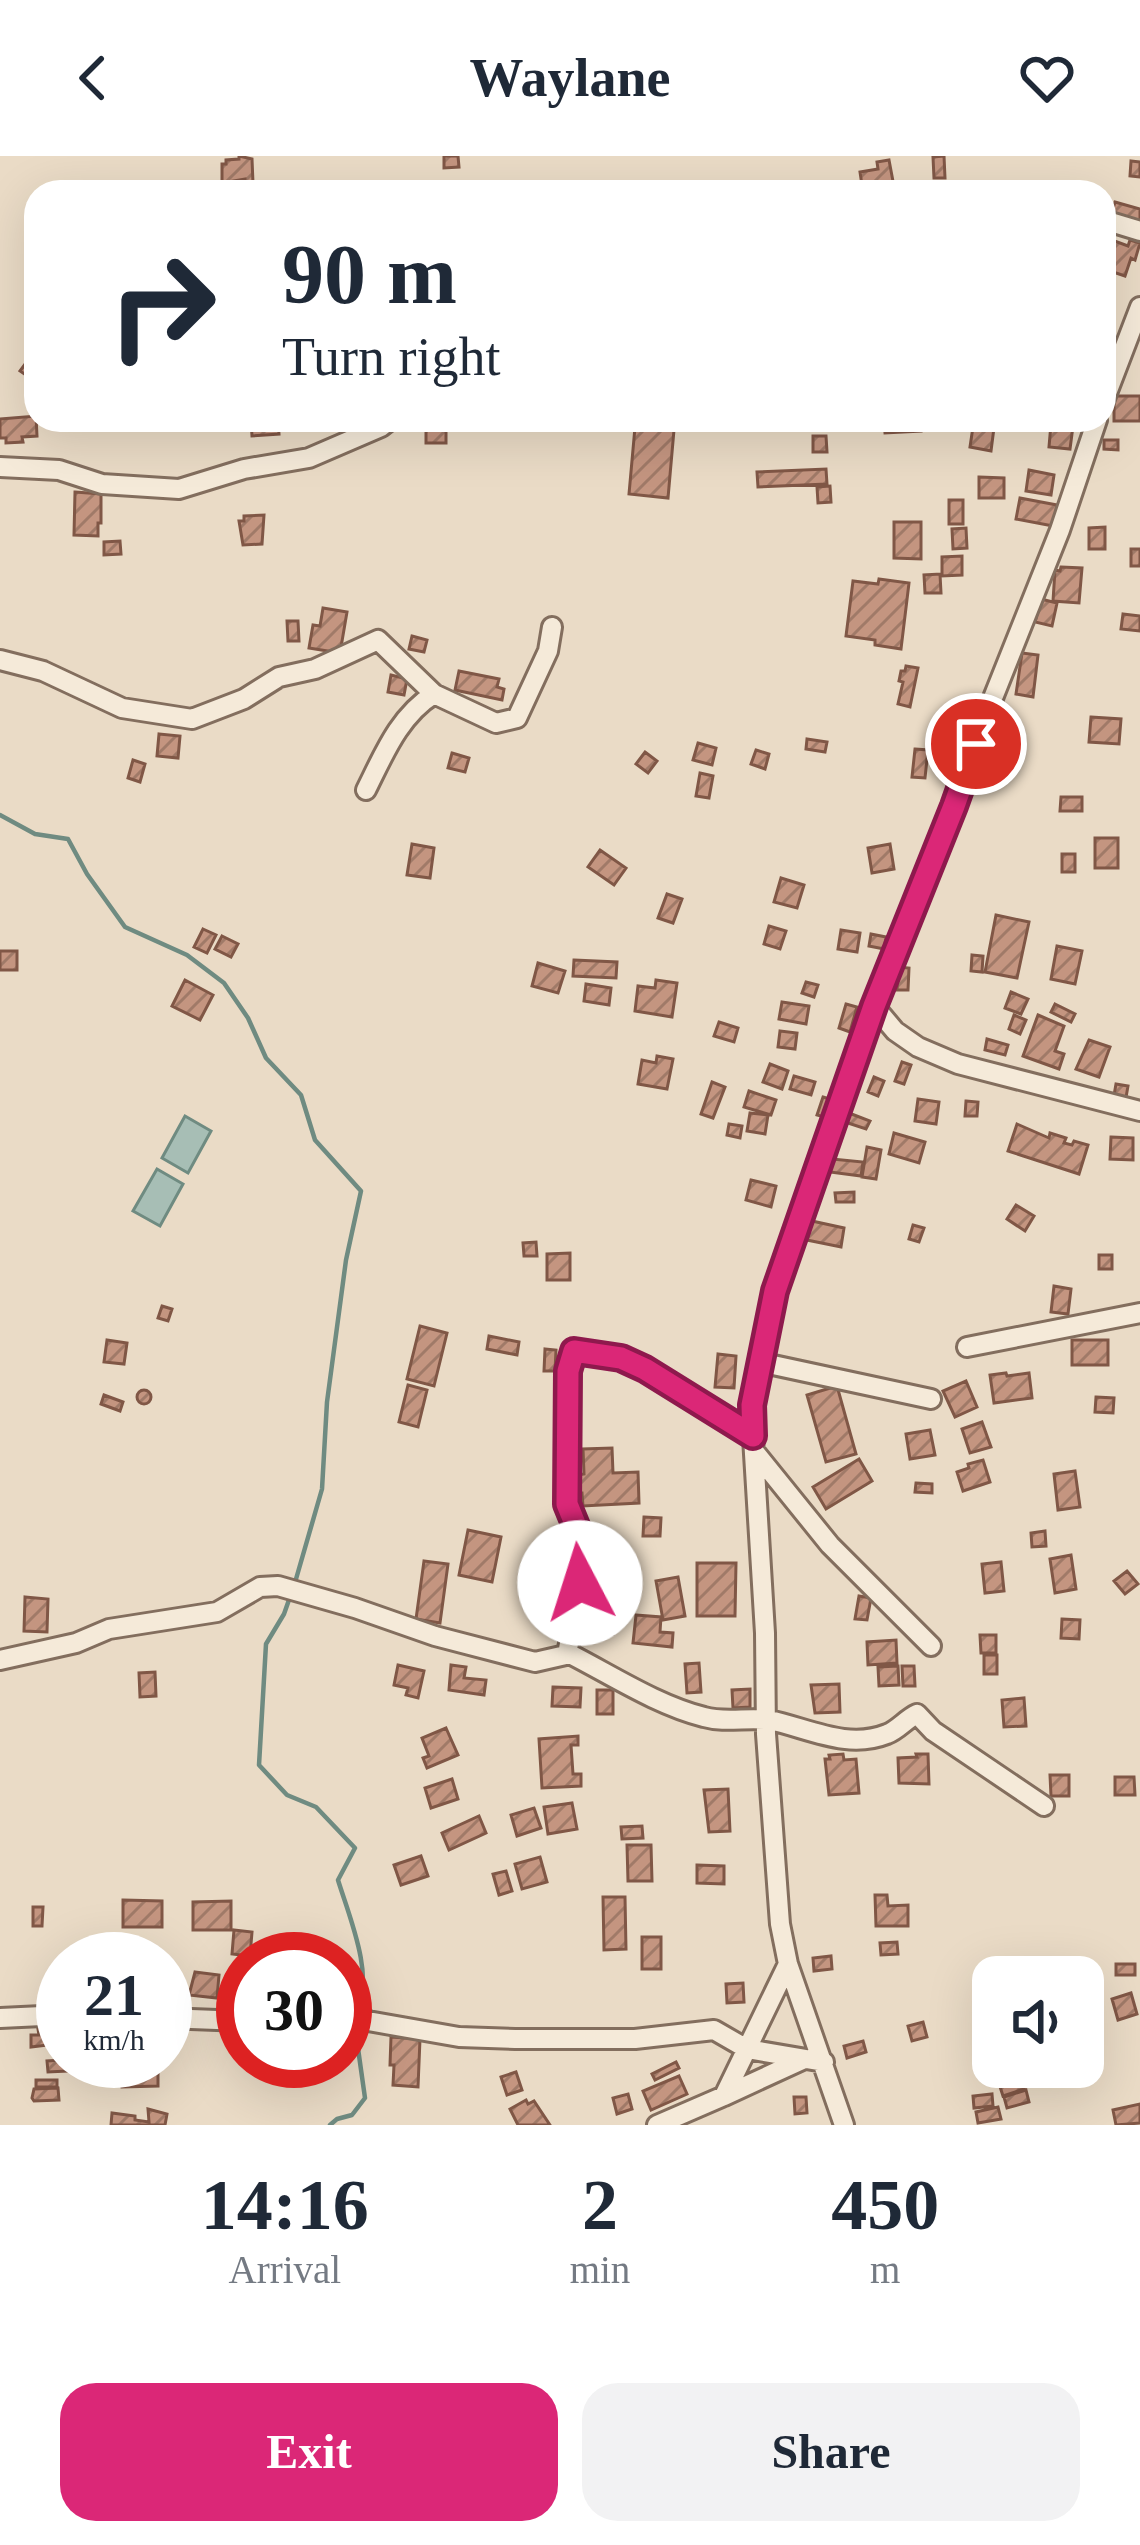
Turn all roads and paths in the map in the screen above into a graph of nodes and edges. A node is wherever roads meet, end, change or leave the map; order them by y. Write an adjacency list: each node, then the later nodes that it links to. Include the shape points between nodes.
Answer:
1 (1140, 308): 2 (street)
2 (1116, 370)
3 (369, 432): 5 (street, via 309,458 179,489)
4 (1092, 432): 10 (street)
5 (0, 467)
6 (552, 627): 8 (street, via 517,718 496,723)
7 (0, 660): 8 (street, via 122,708 192,719 378,640)
8 (434, 694): 9 (street, via 400,725)
9 (366, 790)
10 (874, 1006): 11 (street, via 918,1048 958,1064); 14 (street, via 775,1291)
11 (1140, 1111)
12 (1140, 1313): 13 (street)
13 (967, 1346)
14 (759, 1362): 15 (street); 16 (street)
15 (931, 1399)
16 (753, 1443): 17 (street, via 830,1545); 18 (street, via 645,1369 574,1351 567,1504 578,1531 580,1583); 20 (street)
17 (931, 1646)
18 (570, 1654): 19 (street, via 535,1662 278,1586 260,1587 218,1612 109,1629); 20 (street, via 708,1719)
19 (0, 1660)
20 (766, 1720): 21 (street, via 850,1740 889,1734 917,1714); 22 (street)
21 (1045, 1806)
22 (788, 1964): 26 (street); 27 (street)
23 (36, 2016): 24 (street)
24 (0, 2018)
25 (372, 2022): 26 (street, via 515,2039 714,2030)
26 (747, 2048): 27 (street); 28 (street)
27 (814, 2061): 28 (street); 30 (street)
28 (724, 2096): 29 (street)
29 (657, 2125)
30 (844, 2125)

